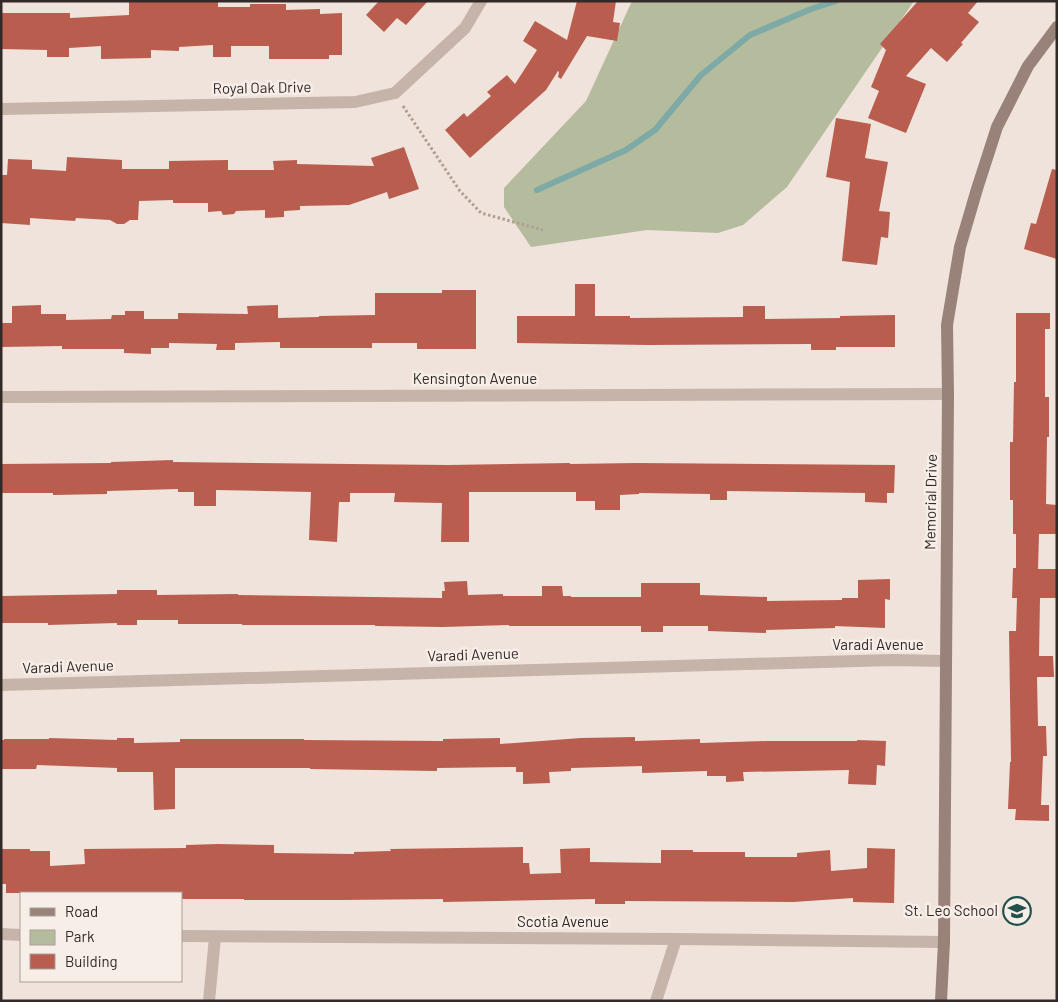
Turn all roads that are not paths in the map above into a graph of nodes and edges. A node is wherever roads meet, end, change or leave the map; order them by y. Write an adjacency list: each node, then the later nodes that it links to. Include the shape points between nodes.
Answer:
1 (481, 1): 3 (street, Royal Oak Drive, via 465,28 394,93 355,102)
2 (1057, 27): 4 (main road, Memorial Drive, via 1028,66 997,127 977,189 960,247 947,325)
3 (1, 109)
4 (948, 394): 5 (street, Kensington Avenue); 6 (main road, Memorial Drive)
5 (1, 398)
6 (945, 661): 7 (street, Varadi Avenue); 13 (main road, Memorial Drive)
7 (1, 685)
8 (1, 934): 9 (street)
9 (20, 934)
10 (182, 936): 11 (street, Scotia Avenue)
11 (215, 937): 12 (street, Scotia Avenue); 14 (street)
12 (676, 939): 13 (street, Scotia Avenue); 15 (street)
13 (944, 942): 16 (main road, Memorial Drive)
14 (209, 1001)
15 (656, 1001)
16 (940, 1001)

